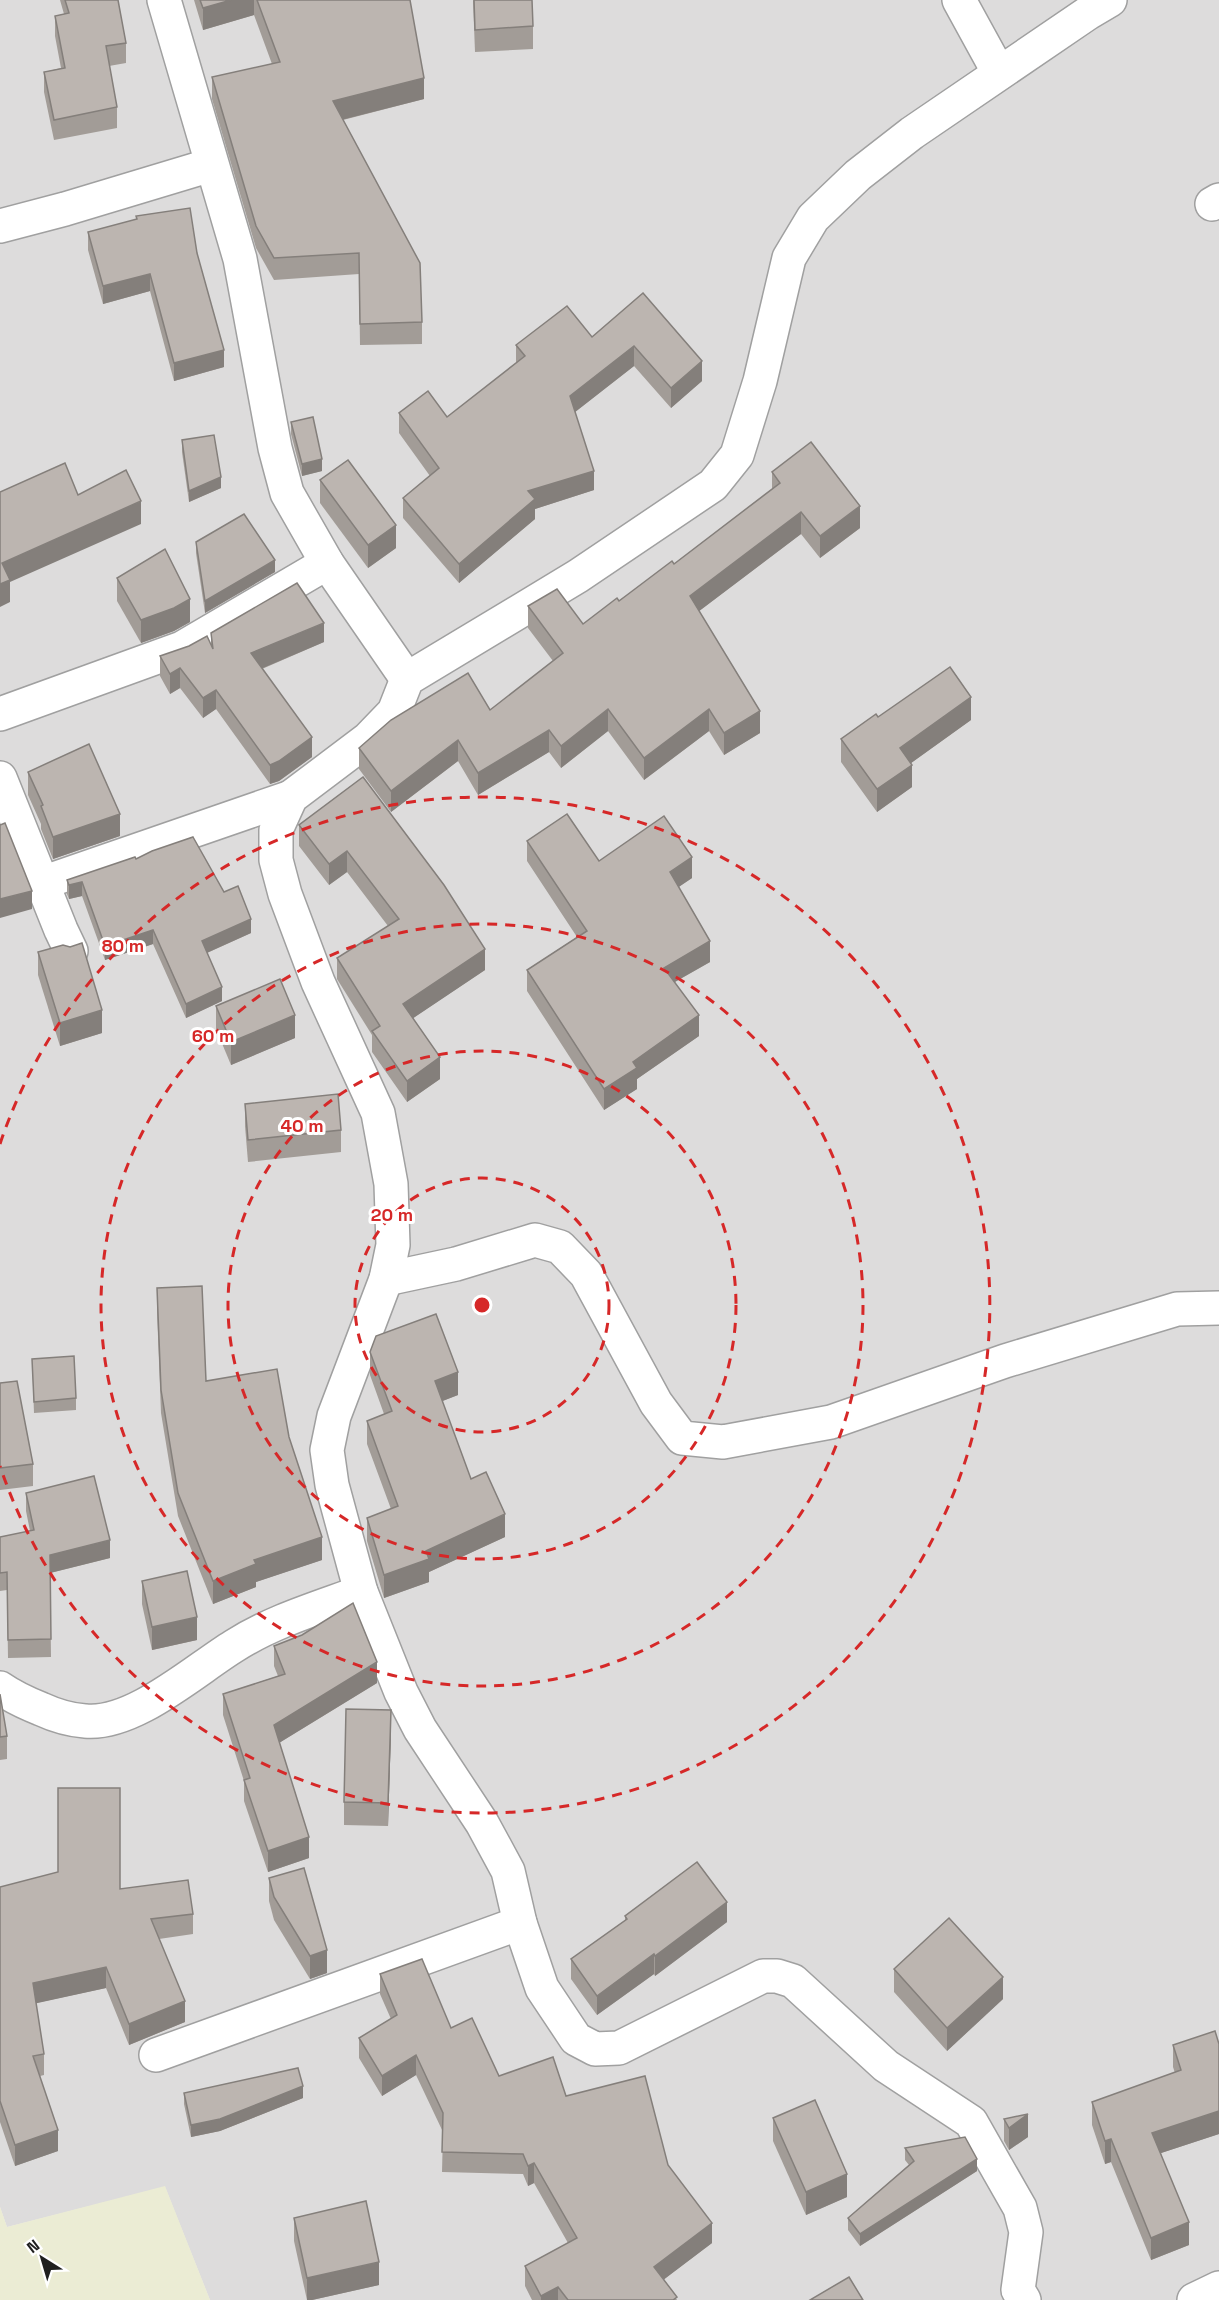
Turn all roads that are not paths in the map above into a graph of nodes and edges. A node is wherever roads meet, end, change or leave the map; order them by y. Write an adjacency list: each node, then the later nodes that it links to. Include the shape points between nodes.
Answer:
1 (164, 0): 5 (street)
2 (959, 0): 4 (street)
3 (1110, 0): 4 (street)
4 (999, 73): 8 (street, via 858,175 813,218 789,258 760,381 737,455 713,484 578,576)
5 (211, 165): 6 (street); 7 (street, via 240,259 287,493)
6 (0, 226)
7 (327, 563): 8 (street); 9 (street, via 182,648)
8 (407, 679): 11 (street, via 394,712 368,739)
9 (0, 714)
10 (0, 778): 12 (street)
11 (291, 797): 12 (street); 14 (street, via 276,830 276,860 318,982 378,1113 391,1184 393,1245)
12 (42, 883): 13 (street)
13 (71, 951)
14 (386, 1279): 15 (street, via 456,1264 535,1240 560,1247 586,1274 656,1403 682,1438 723,1442 831,1422 1005,1361 1177,1309); 16 (street, via 334,1416 327,1450 332,1485)
15 (1219, 1308)
16 (361, 1592): 17 (street, via 267,1628 156,1698 120,1716 86,1722 54,1715 13,1698); 18 (street, via 420,1729 482,1823 508,1871)
17 (0, 1688)
18 (519, 1923): 19 (street); 21 (street, via 542,1988 576,2039 595,2049 619,2048 764,1976 793,1982 886,2066 971,2122 1020,2208 1026,2232 1018,2290)
19 (156, 2055)
20 (1219, 2288): 22 (street)
21 (1024, 2300)
22 (1194, 2300)

